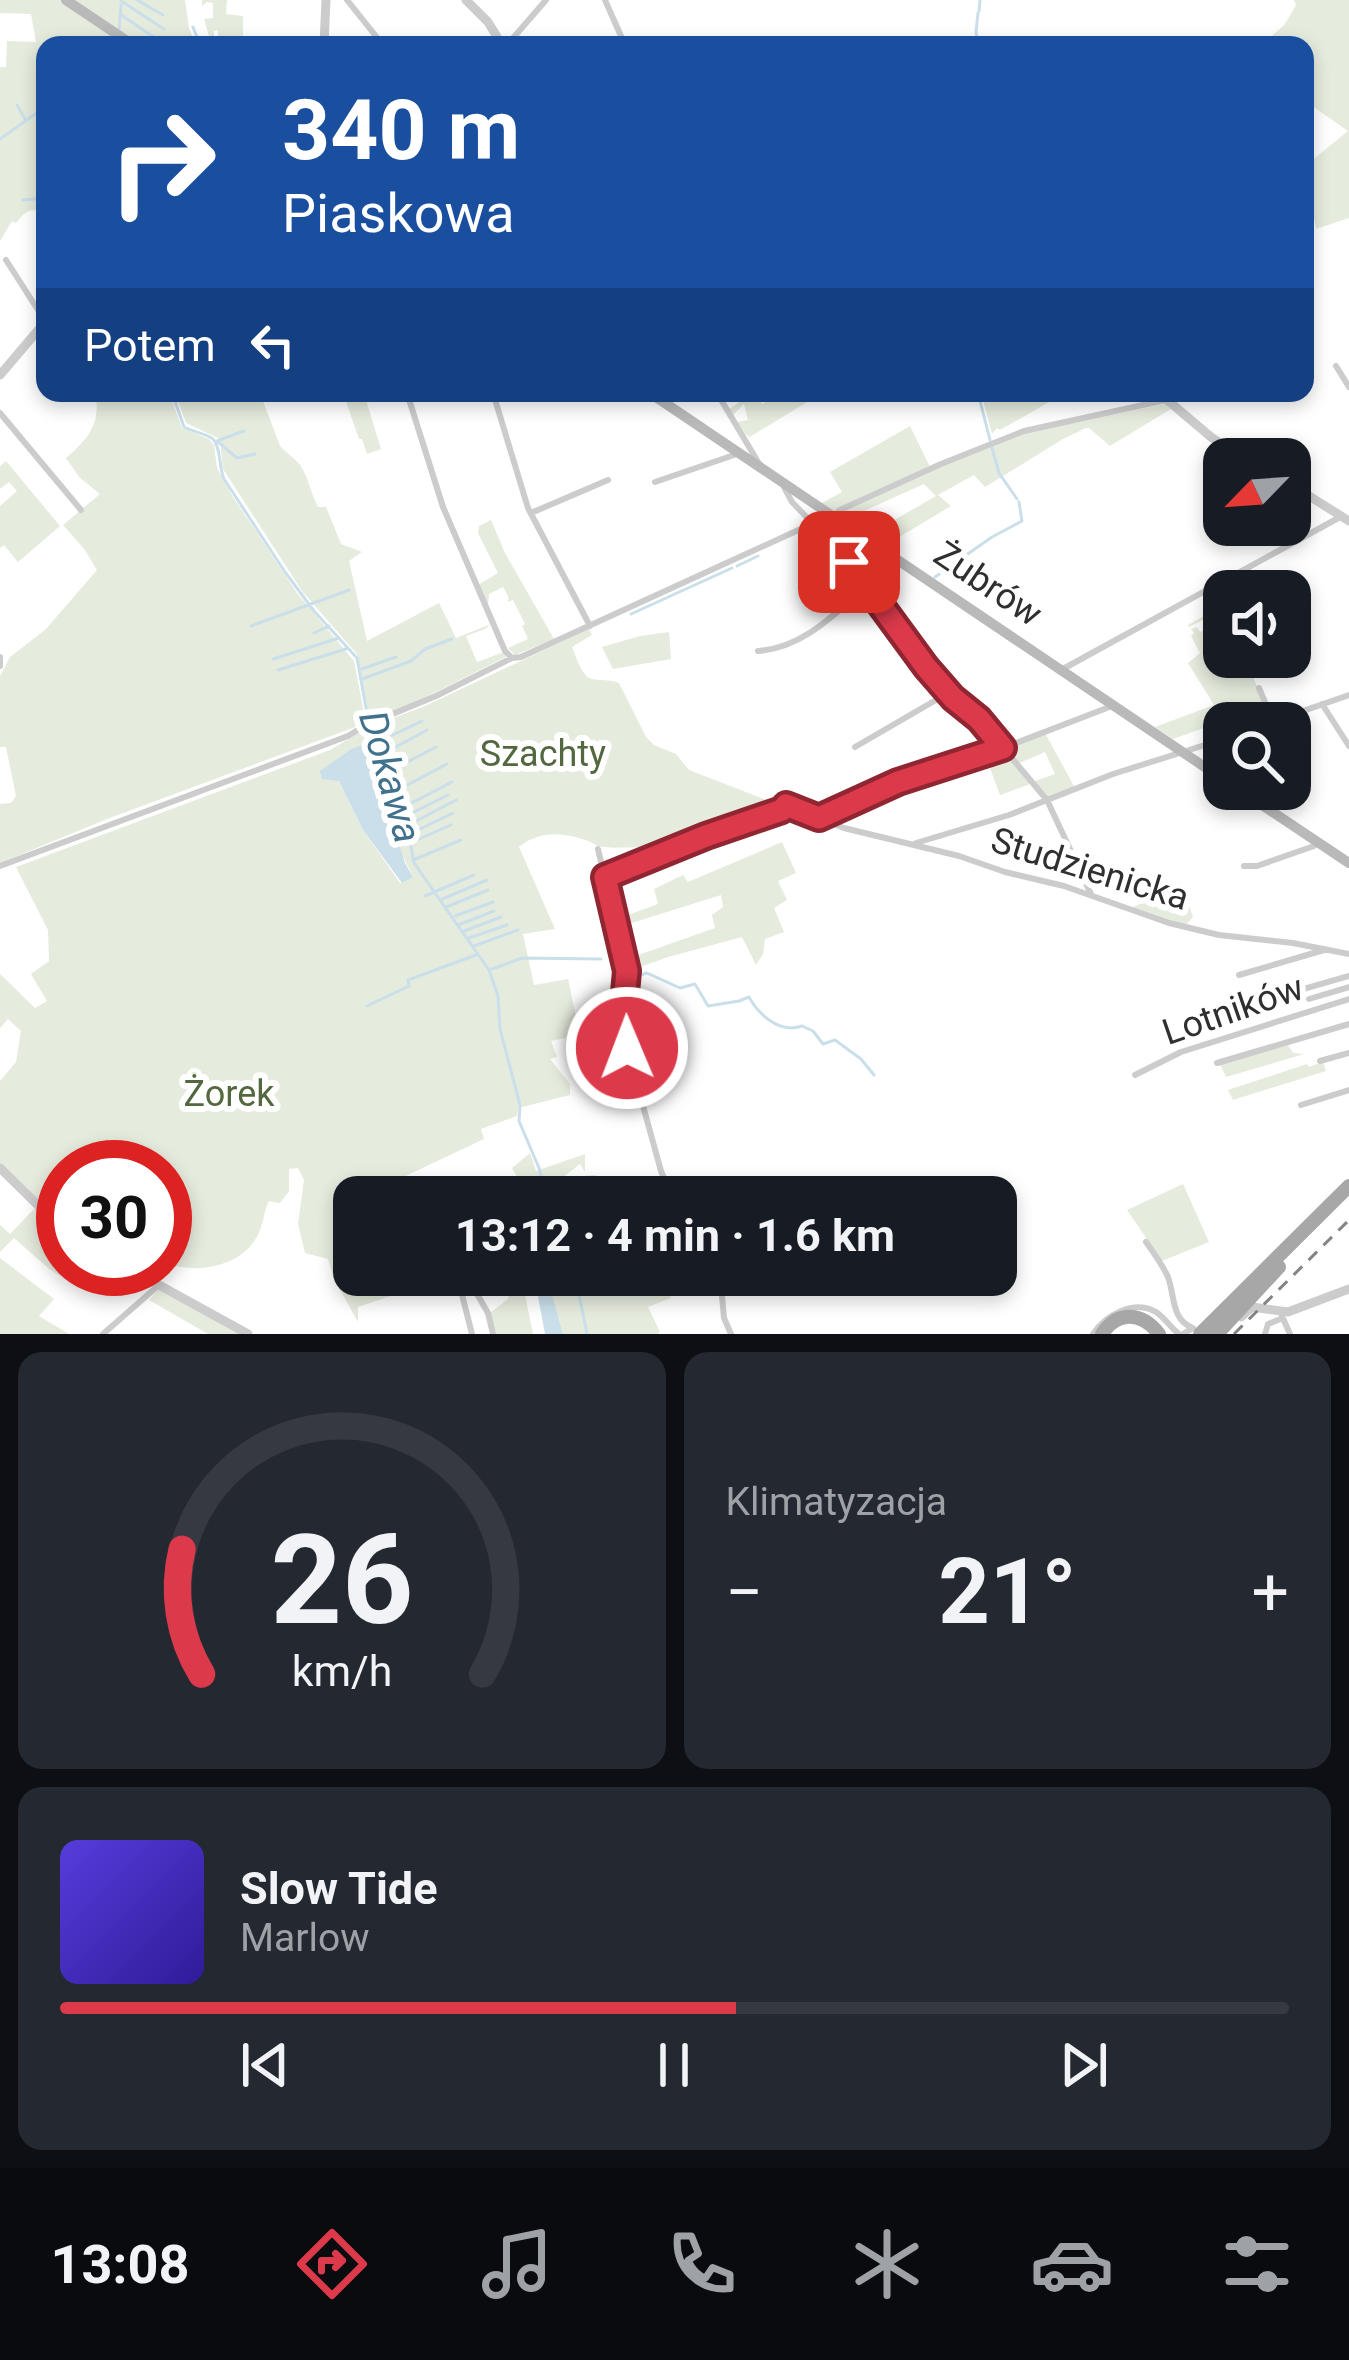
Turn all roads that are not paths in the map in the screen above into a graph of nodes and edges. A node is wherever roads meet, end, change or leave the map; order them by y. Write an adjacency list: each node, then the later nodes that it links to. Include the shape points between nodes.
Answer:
1 (66, 0): 7 (main road)
2 (326, 0): 8 (street)
3 (347, 0): 9 (street)
4 (466, 0): 10 (street)
5 (546, 0): 11 (street)
6 (605, 0): 12 (street)
7 (119, 36)
8 (324, 36)
9 (376, 36)
10 (498, 36)
11 (512, 36)
12 (621, 36)
13 (6, 260): 14 (street)
14 (36, 306)
15 (36, 332): 17 (street)
16 (1336, 366): 18 (street)
17 (0, 375)
18 (1349, 387)
19 (410, 402): 41 (street, via 442,507)
20 (496, 402): 34 (street)
21 (664, 402): 27 (main road, Żubrów)
22 (722, 402): 28 (street)
23 (1138, 402): 35 (street, via 997,440)
24 (1169, 402): 26 (street)
25 (0, 413): 33 (street)
26 (1212, 438)
27 (739, 452): 28 (main road, Żubrów); 30 (street)
28 (761, 467): 31 (main road, Żubrów)
29 (608, 480): 34 (street)
30 (656, 482)
31 (784, 483): 35 (main road, Żubrów); 37 (street)
32 (1311, 497): 36 (street)
33 (81, 509)
34 (531, 513): 39 (street)
35 (833, 516): 37 (street); 42 (main road, Żubrów)
36 (1345, 519): 42 (street)
37 (814, 524): 38 (street); 39 (street)
38 (866, 587): 40 (street, via 806,636); 44 (street)
39 (590, 626): 41 (street)
40 (758, 651)
41 (512, 658): 63 (street, via 348,736)
42 (1061, 670): 48 (main road, Żubrów)
43 (1259, 688): 46 (street)
44 (948, 693): 52 (street); 53 (street)
45 (1349, 695): 47 (street)
46 (1264, 702)
47 (1322, 704): 49 (street); 51 (street)
48 (1114, 705): 53 (street); 54 (main road, Żubrów)
49 (1311, 708)
50 (1203, 746): 54 (street)
51 (1349, 746)
52 (855, 747)
53 (1003, 748): 56 (street); 58 (street)
54 (1184, 753): 55 (main road, Żubrów); 56 (street)
55 (1203, 766)
56 (1046, 800): 60 (street); 66 (street)
57 (1269, 810): 59 (main road)
58 (819, 818): 60 (street, Studzienicka); 65 (street, via 786,805)
59 (1317, 842): 62 (main road); 64 (street)
60 (913, 845): 66 (street, Studzienicka)
61 (598, 849): 65 (street)
62 (1349, 863)
63 (0, 866)
64 (1244, 866)
65 (605, 877): 83 (street, via 627,971 627,1048)
66 (1091, 896): 67 (street, Studzienicka, via 1184,927)
67 (1328, 950): 68 (street, Studzienicka); 69 (street)
68 (1349, 954)
69 (1239, 975)
70 (1349, 976): 72 (street)
71 (1349, 987): 74 (street, Lotników)
72 (1270, 999)
73 (1349, 999): 79 (street, Lotników, via 1181,1052)
74 (1309, 1000)
75 (1349, 1024): 78 (street)
76 (1349, 1053): 77 (street)
77 (1320, 1061)
78 (1217, 1063)
79 (1135, 1075)
80 (1349, 1090): 81 (street)
81 (1301, 1105)
82 (0, 1168): 85 (street)
83 (664, 1176)
84 (1349, 1190): 87 (main road); 97 (main road, via 1249,1280)
85 (36, 1203)
86 (1146, 1242): 94 (street)
87 (1290, 1254): 97 (main road); 97 (main road)
88 (1348, 1291): 95 (street)
89 (146, 1296): 98 (street)
90 (179, 1296): 99 (street)
91 (462, 1296): 100 (street)
92 (478, 1296): 101 (street)
93 (722, 1296): 102 (street)
94 (1177, 1314): 96 (street); 97 (street)
95 (1282, 1315): 97 (street, via 1252,1307); 105 (street); 106 (street)
96 (1164, 1329): 103 (main road, via 1130,1316); 104 (street)
97 (1209, 1333): 104 (street)
98 (103, 1334)
99 (248, 1334)
100 (472, 1334)
101 (493, 1334)
102 (731, 1334)
103 (1098, 1334)
104 (1181, 1334)
105 (1264, 1334)
106 (1290, 1334)

